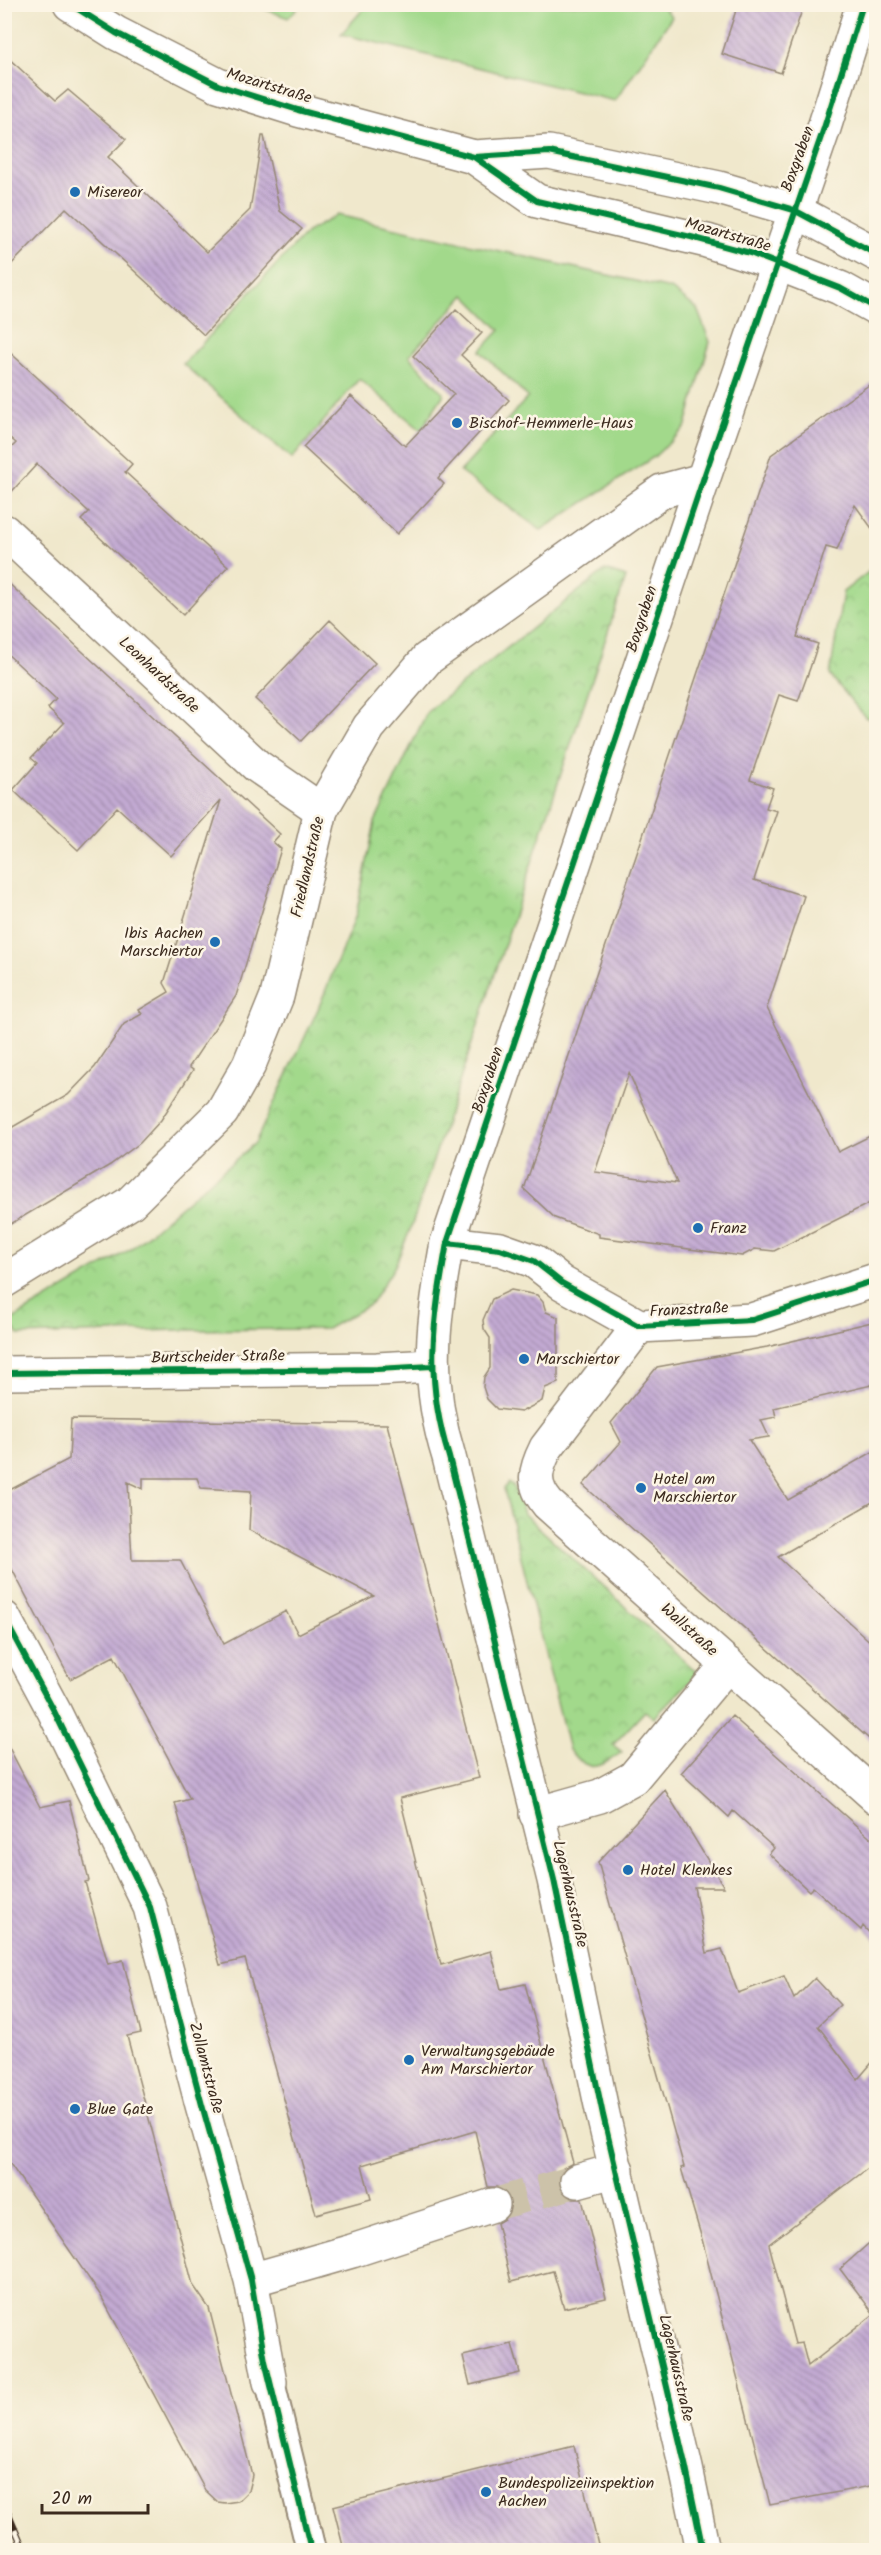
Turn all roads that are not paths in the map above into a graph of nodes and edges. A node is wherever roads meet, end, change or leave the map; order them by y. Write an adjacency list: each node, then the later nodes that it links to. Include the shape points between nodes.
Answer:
1 (70, 4): 3 (main road, Mozartstraße, via 116,33 218,85)
2 (863, 4): 4 (main road, Boxgraben)
3 (474, 157): 4 (main road, Mozartstraße, via 549,152 719,188); 6 (main road, Mozartstraße, via 537,201 707,241)
4 (794, 210): 5 (main road, Mozartstraße); 6 (main road, Boxgraben)
5 (876, 254)
6 (777, 263): 7 (main road, Mozartstraße, via 840,288); 8 (main road, Boxgraben)
7 (876, 308)
8 (703, 480): 10 (main road, Friedlandstraße, via 662,491 427,659 369,726); 11 (main road, Boxgraben)
9 (4, 531): 10 (main road, Leonhardstraße, via 257,766)
10 (321, 810): 13 (main road, Friedlandstraße, via 278,996 249,1065 222,1112 130,1203)
11 (447, 1243): 14 (main road, Franzstraße, via 500,1249 534,1261 562,1283); 15 (main road, Lagerhausstraße, via 434,1315)
12 (876, 1280): 14 (main road, Franzstraße, via 752,1320)
13 (4, 1281)
14 (639, 1326): 17 (main road, Franzstraße)
15 (432, 1366): 16 (main road, Burtscheider Straße); 21 (main road, Lagerhausstraße, via 440,1426)
16 (4, 1373)
17 (546, 1448): 19 (main road, Wallstraße, via 537,1469 539,1494)
18 (4, 1618): 25 (main road, Zollamtstraße, via 150,1907)
19 (728, 1664): 20 (main road, Wallstraße); 21 (main road, via 633,1778 600,1796)
20 (876, 1797)
21 (537, 1814): 22 (main road, Lagerhausstraße)
22 (616, 2170): 23 (main road); 28 (main road, Lagerhausstraße)
23 (578, 2181)
24 (493, 2205): 25 (main road)
25 (251, 2280): 26 (main road, Zollamtstraße)
26 (270, 2382): 27 (street, Zollamtstraße)
27 (311, 2550)
28 (703, 2550)

